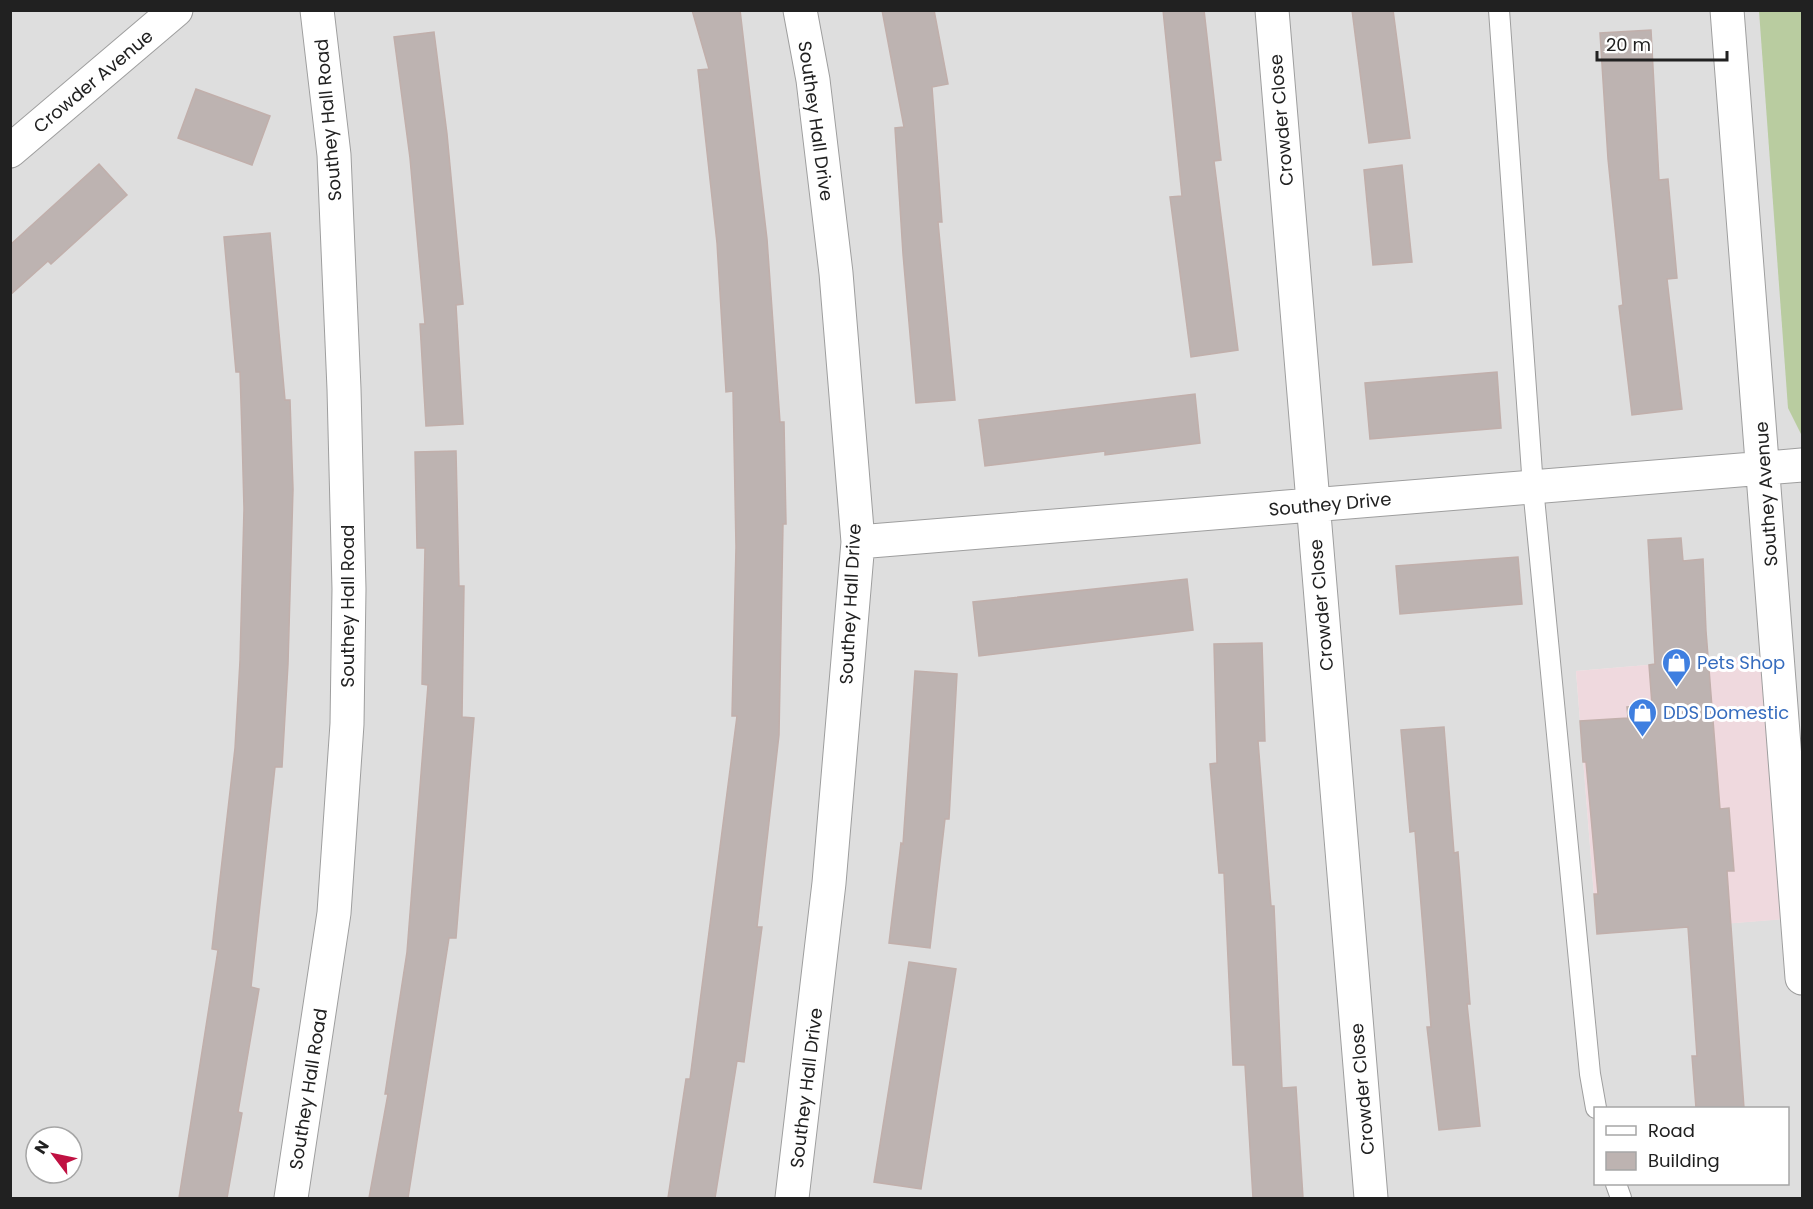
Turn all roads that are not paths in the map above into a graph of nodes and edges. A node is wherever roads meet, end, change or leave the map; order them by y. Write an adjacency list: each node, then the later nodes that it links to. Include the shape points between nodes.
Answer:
1 (176, 10): 7 (street, Crowder Avenue)
2 (317, 10): 15 (street, Southey Hall Road, via 334,155 344,390 349,589 347,724 334,913)
3 (800, 10): 12 (street, Southey Hall Drive, via 813,80 836,273)
4 (1272, 10): 11 (street, Crowder Close)
5 (1499, 10): 10 (lane)
6 (1727, 10): 9 (street, Southey Avenue)
7 (10, 151)
8 (1803, 465): 9 (street, Southey Drive)
9 (1764, 468): 10 (street, Southey Drive); 13 (street, Southey Avenue)
10 (1533, 487): 11 (street, Southey Drive); 14 (lane)
11 (1313, 505): 12 (street, Southey Drive); 17 (street, Crowder Close)
12 (858, 542): 16 (street, Southey Hall Drive, via 829,883)
13 (1803, 978)
14 (1596, 1107)
15 (291, 1198)
16 (792, 1198)
17 (1371, 1198)

